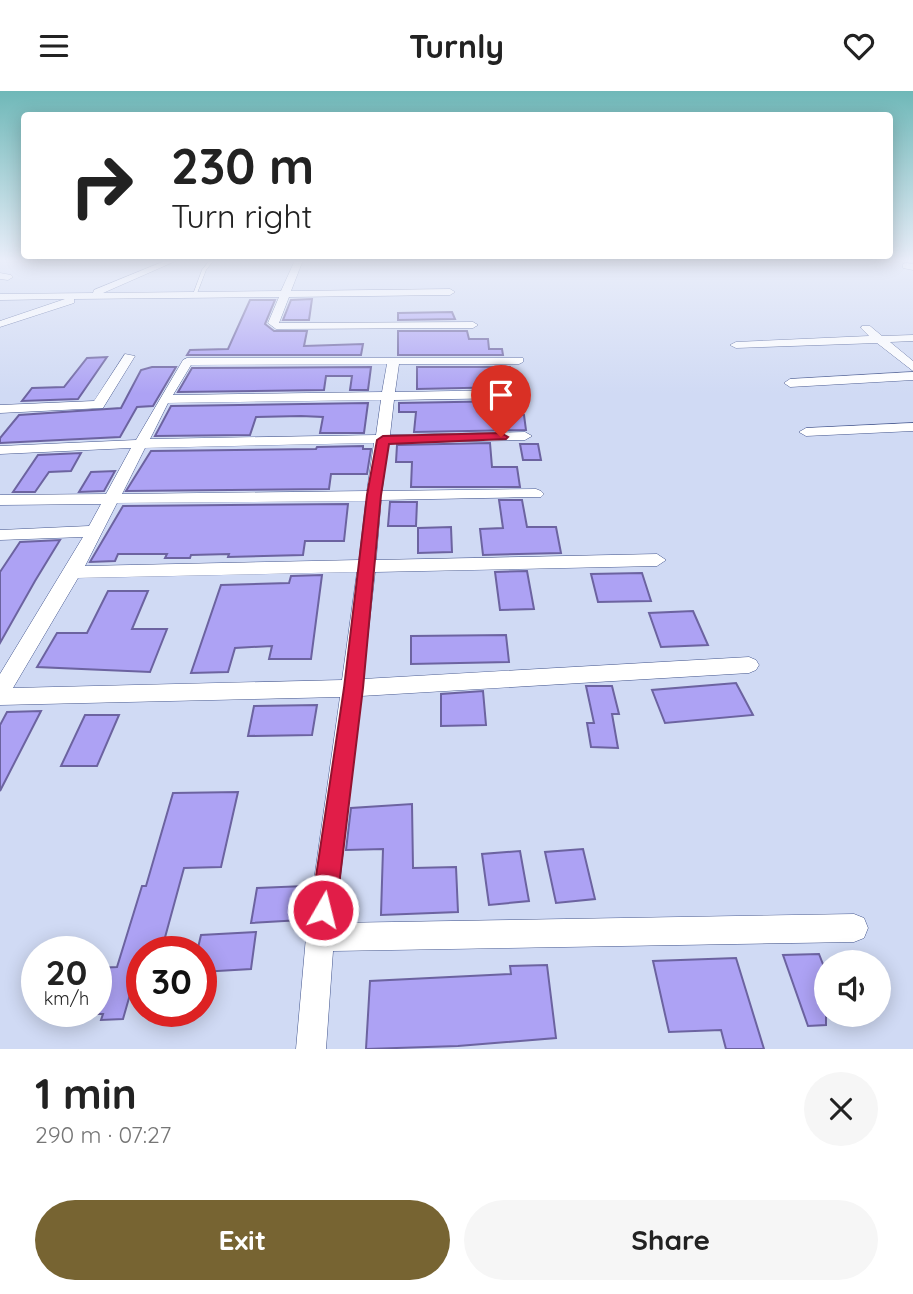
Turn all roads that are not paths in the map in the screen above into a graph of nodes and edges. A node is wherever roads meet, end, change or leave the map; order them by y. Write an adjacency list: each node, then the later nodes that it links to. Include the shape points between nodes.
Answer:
1 (61, 305): 3 (street)
2 (281, 305): 4 (street, via 273,323 276,326)
3 (0, 324)
4 (473, 325)
5 (866, 328): 7 (street)
6 (913, 338): 7 (street)
7 (880, 340): 8 (street); 12 (street)
8 (736, 345)
9 (129, 356): 18 (street, via 98,405)
10 (519, 360): 11 (street)
11 (393, 362): 16 (street); 17 (street, via 187,362)
12 (913, 367)
13 (913, 376): 14 (street)
14 (790, 383)
15 (517, 394): 16 (street)
16 (388, 395): 17 (street); 22 (street)
17 (164, 399): 23 (street)
18 (0, 409)
19 (913, 427): 20 (street)
20 (806, 432)
21 (525, 436): 22 (street)
22 (383, 440): 23 (street); 26 (street)
23 (143, 444): 24 (street); 28 (street)
24 (0, 450)
25 (536, 494): 26 (street)
26 (374, 495): 28 (street); 32 (street)
27 (0, 500): 28 (street)
28 (113, 500): 29 (street)
29 (96, 531): 30 (street); 33 (street)
30 (0, 535)
31 (657, 560): 32 (street)
32 (367, 566): 33 (street); 35 (street)
33 (73, 572): 36 (street)
34 (749, 665): 35 (street)
35 (353, 688): 36 (street); 38 (street)
36 (0, 694)
37 (854, 928): 38 (street)
38 (320, 937): 39 (street)
39 (311, 1049)

